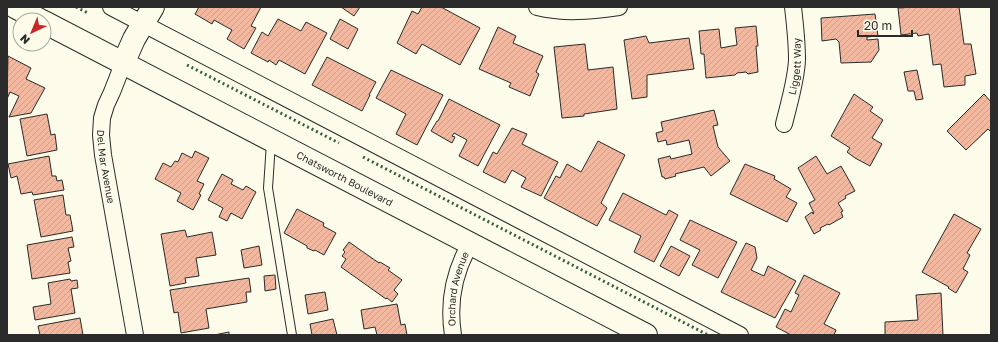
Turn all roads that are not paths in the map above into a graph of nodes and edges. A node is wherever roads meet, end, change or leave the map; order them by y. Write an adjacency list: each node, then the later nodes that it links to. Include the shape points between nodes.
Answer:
1 (15, 7): 6 (main road)
2 (112, 7): 7 (street)
3 (537, 7): 4 (street, via 583,11)
4 (619, 7)
5 (793, 7): 10 (street, Liggett Way, via 796,68)
6 (25, 12)
7 (148, 15): 9 (main road, Del Mar Avenue, via 134,39); 17 (street)
8 (52, 26): 9 (main road, Chatsworth Boulevard)
9 (124, 64): 11 (main road, Chatsworth Boulevard); 13 (street, Del Mar Avenue, via 106,106 101,122 101,135)
10 (784, 124)
11 (271, 140): 12 (main road, Chatsworth Boulevard); 14 (lane, via 268,188)
12 (470, 244): 15 (street, Orchard Avenue, via 463,256 454,288 451,314); 16 (main road, Chatsworth Boulevard)
13 (135, 335)
14 (292, 335)
15 (453, 335)
16 (646, 335)
17 (740, 335)

